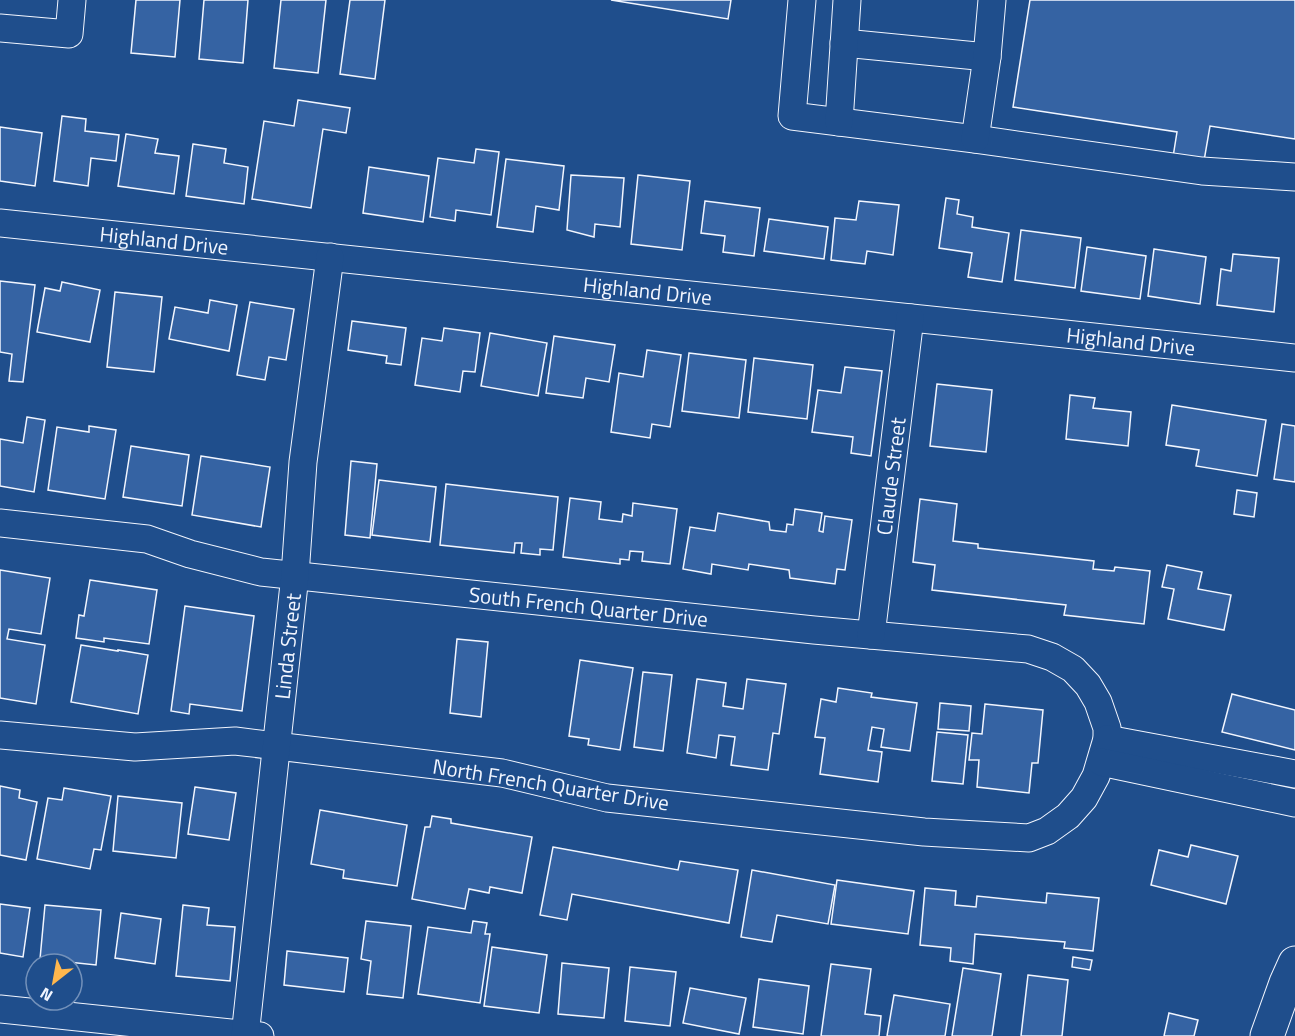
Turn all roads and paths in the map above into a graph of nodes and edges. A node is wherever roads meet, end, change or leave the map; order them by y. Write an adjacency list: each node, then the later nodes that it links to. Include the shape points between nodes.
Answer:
1 (72, 0): 5 (street, via 69,34)
2 (802, 0): 8 (street, via 792,117)
3 (847, 0): 6 (street)
4 (992, 0): 7 (street)
5 (0, 28)
6 (844, 43): 7 (street); 8 (street)
7 (987, 57): 9 (street)
8 (839, 122): 9 (street)
9 (975, 140): 10 (street, via 1202,171)
10 (1295, 177)
11 (0, 223): 12 (street, Highland Drive)
12 (330, 257): 13 (street, Highland Drive); 16 (street, Linda Street, via 303,462)
13 (910, 318): 14 (street, Highland Drive); 17 (street, Claude Street)
14 (1295, 358)
15 (0, 523): 16 (street, South French Quarter Drive, via 147,539 190,555 261,572)
16 (295, 575): 17 (street, South French Quarter Drive); 19 (street, Linda Street)
17 (871, 635): 20 (street, South French Quarter Drive, via 1028,649 1052,657 1073,669 1098,702 1107,728)
18 (0, 735): 19 (street, North French Quarter Drive, via 135,747 235,741)
19 (276, 746): 20 (street, North French Quarter Drive, via 502,772 607,798 924,832 1029,838 1068,816 1084,798); 25 (street, Linda Street)
20 (1104, 750): 21 (street); 22 (street)
21 (1295, 774)
22 (1295, 802)
23 (1295, 963): 26 (main road)
24 (0, 1009): 25 (street)
25 (250, 1036)
26 (1267, 1036)

